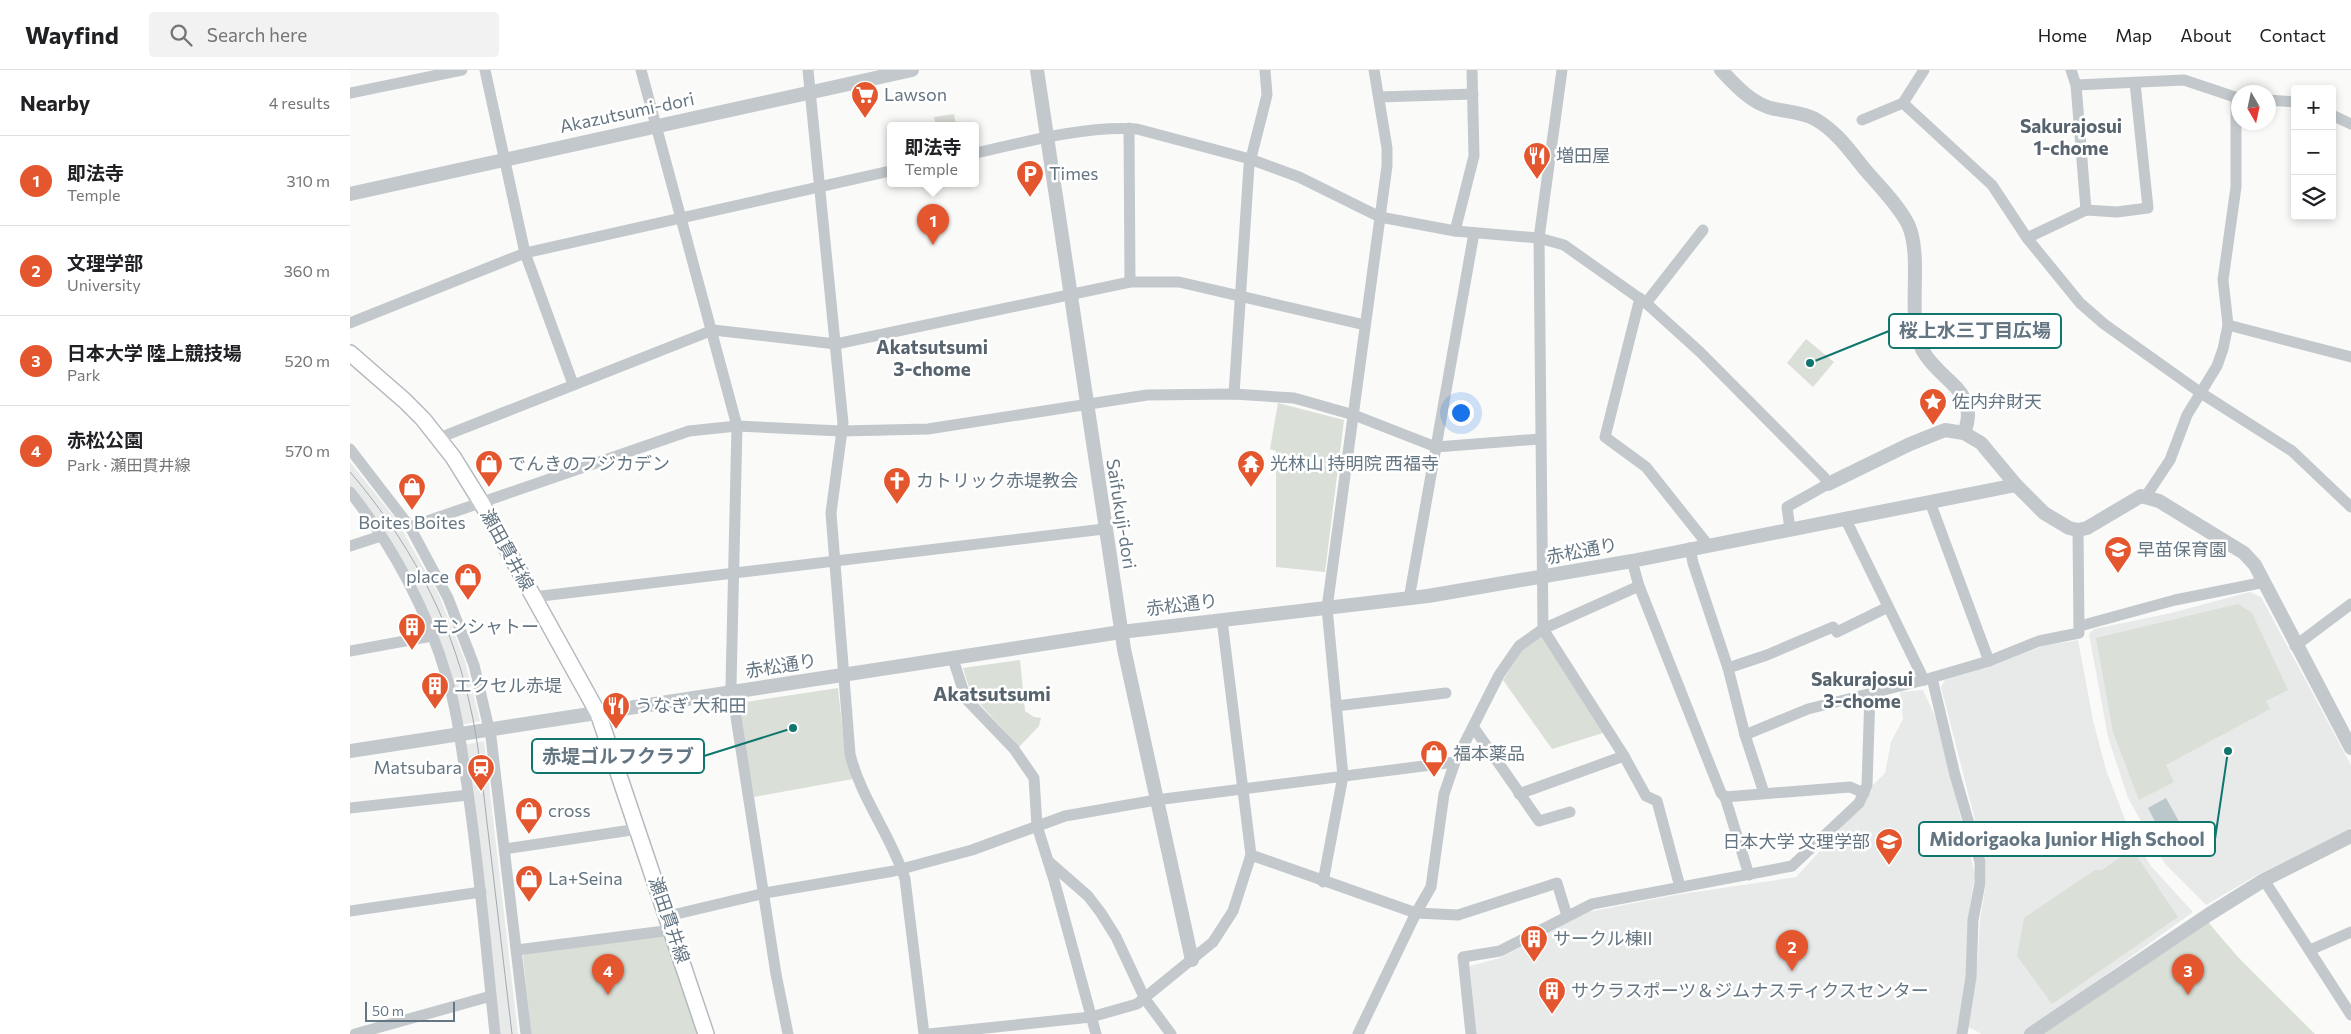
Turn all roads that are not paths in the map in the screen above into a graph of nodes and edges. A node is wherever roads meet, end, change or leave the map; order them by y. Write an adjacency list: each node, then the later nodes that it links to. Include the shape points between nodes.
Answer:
1 (462, 70): 18 (street)
2 (485, 70): 33 (street)
3 (641, 70): 28 (street)
4 (808, 70): 17 (street)
5 (912, 70): 17 (street, Akazutsumi-dori)
6 (1037, 70): 31 (street, Saifukuji-dori)
7 (1265, 70): 34 (street, via 1266,95)
8 (1374, 70): 21 (street)
9 (1472, 70): 19 (street)
10 (1562, 70): 44 (street)
11 (1721, 70): 65 (street, via 1745,95 1758,102 1814,118 1830,128 1897,206 1910,229 1914,247 1916,329 1923,351 1961,393 1967,405 1969,419)
12 (1924, 70): 24 (street)
13 (2071, 70): 16 (street)
14 (2183, 75): 15 (street); 20 (street)
15 (2135, 83): 16 (street); 38 (street, via 2148,208 2117,212)
16 (2076, 85): 38 (street)
17 (809, 92): 28 (street, Akazutsumi-dori); 36 (street)
18 (350, 93)
19 (1473, 94): 21 (street); 42 (street, via 1474,156)
20 (2231, 96)
21 (1379, 97): 40 (street, via 1388,148)
22 (2276, 101): 23 (street)
23 (2291, 102)
24 (1903, 103): 26 (street); 45 (street, via 1992,185)
25 (2336, 118): 27 (street)
26 (1862, 120)
27 (2351, 124)
28 (656, 126): 33 (street, Akazutsumi-dori); 39 (street)
29 (1129, 128): 31 (street); 34 (street); 47 (street)
30 (2237, 130): 53 (street, via 2236,186 2223,280)
31 (1047, 137): 32 (street); 48 (street, Saifukuji-dori)
32 (979, 151)
33 (505, 159): 37 (street, Akazutsumi-dori); 46 (street)
34 (1250, 159): 40 (street, via 1299,177); 49 (street)
35 (887, 172): 36 (street)
36 (818, 188): 39 (street); 55 (street)
37 (350, 194)
38 (2086, 210): 45 (street)
39 (682, 217): 46 (street); 54 (street)
40 (1380, 217): 42 (street); 52 (street)
41 (1703, 230): 50 (street)
42 (1454, 231): 43 (street)
43 (1474, 233): 44 (street); 68 (street)
44 (1539, 238): 50 (street, via 1564,245); 67 (street)
45 (2027, 238): 59 (street, via 2080,303)
46 (525, 253): 51 (street); 58 (street)
47 (1130, 282): 48 (street); 49 (street, via 1179,282)
48 (1070, 295): 55 (street); 61 (street, Saifukuji-dori)
49 (1240, 296): 52 (street); 60 (street)
50 (1643, 300): 70 (street, via 1700,352); 83 (street, via 1605,437 1646,467)
51 (350, 323)
52 (1365, 325): 62 (street)
53 (2228, 325): 57 (street); 59 (street, via 2217,366)
54 (713, 330): 55 (street); 58 (street); 63 (street)
55 (836, 344): 64 (street)
56 (350, 353): 66 (main road, 瀬田貫井線, via 387,384)
57 (2351, 357)
58 (573, 384): 66 (street)
59 (2201, 393): 73 (street, via 2187,415 2170,460); 76 (street, via 2292,451)
60 (1234, 394): 61 (street, via 1169,394); 62 (street, via 1294,398)
61 (1086, 404): 64 (street, via 928,429); 80 (street, Saifukuji-dori)
62 (1354, 414): 68 (street); 96 (street)
63 (738, 426): 64 (street); 74 (street, via 689,431); 88 (street)
64 (841, 431): 86 (street, via 831,513)
65 (1964, 433): 70 (street, via 1945,430); 71 (street, via 1982,443)
66 (438, 438): 74 (main road, 瀬田貫井線)
67 (1540, 439): 68 (street); 89 (street)
68 (1436, 447): 93 (street)
69 (350, 449): 78 (street)
70 (1828, 484): 79 (street, via 1787,506)
71 (2016, 485): 75 (street, 赤松通り); 81 (street, via 2044,513)
72 (350, 492): 82 (street)
73 (2146, 496): 81 (street, via 2134,499 2095,524); 90 (street, via 2244,553)
74 (481, 502): 78 (street); 92 (main road, 瀬田貫井線)
75 (1930, 502): 77 (street, 赤松通り); 105 (street)
76 (2351, 507)
77 (1845, 518): 79 (street, 赤松通り); 95 (street)
78 (410, 526): 115 (street, via 456,616 474,665)
79 (1790, 529): 83 (street, 赤松通り)
80 (1104, 530): 86 (street); 100 (street, Saifukuji-dori)
81 (2078, 530): 98 (street)
82 (381, 536): 84 (street); 101 (street, via 410,586)
83 (1708, 545): 85 (street, 赤松通り)
84 (350, 546)
85 (1690, 548): 87 (street, 赤松通り); 106 (street)
86 (835, 560): 88 (street); 107 (street)
87 (1632, 561): 89 (street, 赤松通り); 91 (street)
88 (735, 572): 92 (street); 109 (street)
89 (1542, 578): 93 (street, 赤松通り); 99 (street)
90 (2265, 582): 98 (street, via 2175,600); 102 (street)
91 (1639, 586): 99 (street); 128 (street)
92 (533, 597): 113 (main road, 瀬田貫井線)
93 (1409, 599): 96 (street, 赤松通り)
94 (2351, 604): 102 (street)
95 (1888, 607): 106 (street, via 1838,632 1833,627); 108 (street)
96 (1327, 608): 97 (street, 赤松通り); 112 (street)
97 (1222, 620): 100 (street, 赤松通り); 123 (street)
98 (2080, 626): 105 (street, via 2079,633 2039,641)
99 (1544, 629): 114 (street, via 1519,646 1499,675); 120 (street)
100 (1121, 632): 104 (street, 赤松通り); 129 (street, Saifukuji-dori)
101 (432, 636): 103 (street); 116 (street, via 448,679)
102 (2296, 646): 118 (street)
103 (350, 651)
104 (954, 659): 107 (street, 赤松通り); 132 (street, via 966,699 1014,749 1034,778)
105 (1988, 661): 108 (street)
106 (1728, 668): 117 (street)
107 (844, 675): 109 (street, 赤松通り); 138 (street, via 854,768)
108 (1928, 679): 111 (street); 168 (street, via 1980,862 1971,977)
109 (732, 693): 113 (street, 赤松通り); 144 (street)
110 (1446, 693): 112 (street)
111 (1870, 694): 117 (street, via 1808,709); 125 (street)
112 (1336, 706): 122 (street)
113 (598, 713): 115 (street, 赤松通り); 133 (main road, 瀬田貫井線)
114 (1474, 728): 121 (street); 126 (street)
115 (490, 730): 116 (street, 赤松通り); 135 (street)
116 (459, 735): 119 (street, 赤松通り); 127 (street)
117 (1745, 735): 124 (street)
118 (2351, 748)
119 (350, 751)
120 (1624, 756): 126 (street); 142 (street, via 1646,796 1657,801)
121 (1455, 762): 122 (street); 146 (street, via 1444,794 1431,887)
122 (1343, 776): 123 (street); 141 (street)
123 (1244, 788): 129 (street); 136 (street)
124 (1764, 793): 125 (street, via 1850,788); 128 (street)
125 (1864, 793): 139 (street, via 1859,803 1792,866)
126 (1519, 794): 131 (street, via 1538,821)
127 (468, 795): 130 (street); 143 (street)
128 (1725, 797): 139 (street)
129 (1156, 800): 132 (street, via 1065,816); 152 (street, Saifukuji-dori)
130 (350, 808)
131 (1570, 812)
132 (1037, 826): 137 (street); 138 (street, via 972,850)
133 (638, 829): 135 (street); 148 (main road, 瀬田貫井線)
134 (2351, 836): 140 (street)
135 (505, 849): 150 (street)
136 (1251, 855): 141 (street); 152 (street, via 1233,911 1213,942)
137 (1048, 861): 154 (street, via 1088,896 1101,913); 156 (street)
138 (902, 869): 144 (street); 163 (street)
139 (1748, 875): 142 (street)
140 (2264, 880): 151 (street); 169 (street)
141 (1323, 882): 146 (street)
142 (1680, 887): 147 (street, via 1592,904)
143 (480, 892): 145 (street); 153 (street)
144 (764, 893): 148 (street); 162 (street)
145 (350, 911)
146 (1416, 913): 147 (street, via 1458,914 1557,883); 166 (street)
147 (1567, 916): 167 (street, via 1500,951 1463,957)
148 (670, 923): 150 (street); 161 (main road, 瀬田貫井線)
149 (2351, 932): 151 (street)
150 (517, 950): 160 (street)
151 (2310, 950): 155 (street)
152 (1192, 960): 154 (street)
153 (491, 996): 158 (street); 159 (street)
154 (1145, 999): 156 (street); 165 (street)
155 (2351, 1015)
156 (1091, 1017): 157 (street); 164 (street)
157 (936, 1033)
158 (356, 1034)
159 (495, 1034)
160 (526, 1034)
161 (706, 1034)
162 (788, 1034)
163 (924, 1034)
164 (1096, 1034)
165 (1171, 1034)
166 (1358, 1034)
167 (1471, 1034)
168 (1962, 1034)
169 (2031, 1034)

